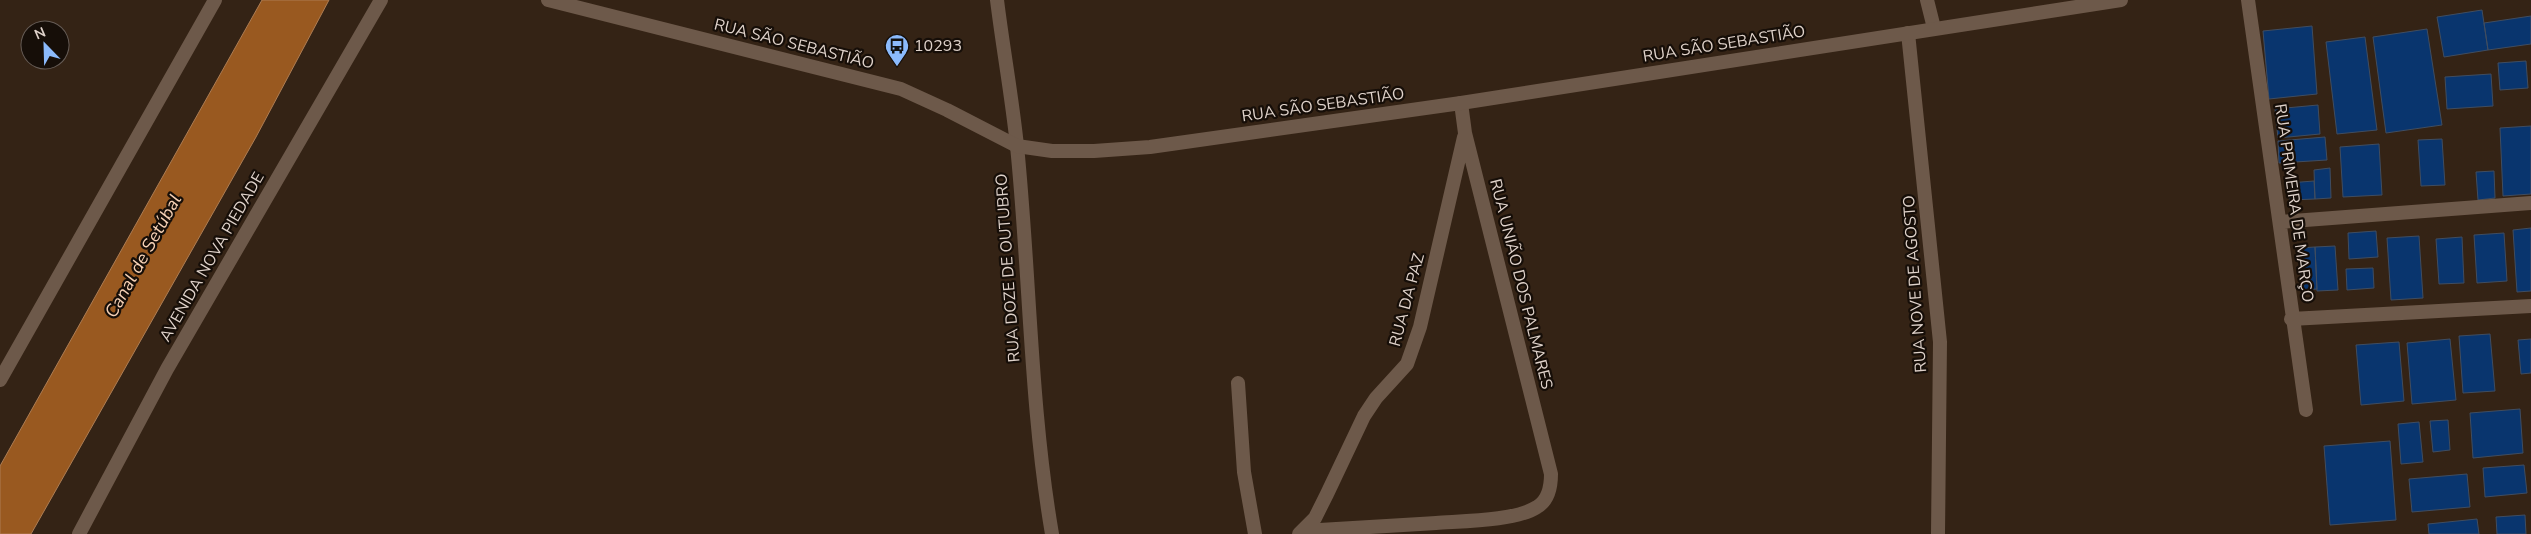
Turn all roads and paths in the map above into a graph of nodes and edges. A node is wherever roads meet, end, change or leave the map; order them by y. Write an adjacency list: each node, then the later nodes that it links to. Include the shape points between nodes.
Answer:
1 (215, 0): 17 (street)
2 (380, 0): 21 (street, AVENIDA NOVA PIEDADE, via 167,369)
3 (548, 0): 12 (street, RUA SÃO SEBASTIÃO, via 901,89)
4 (997, 0): 12 (street, RUA DOZE DE OUTUBRO)
5 (1927, 0): 8 (street)
6 (2121, 0): 8 (street, RUA SÃO SEBASTIÃO)
7 (2248, 0): 14 (street, RUA PRIMEIRA DE MARÇO)
8 (1934, 28): 9 (street, RUA SÃO SEBASTIÃO)
9 (1908, 33): 10 (street, RUA SÃO SEBASTIÃO); 24 (street, RUA NOVE DE AGOSTO, via 1940,342)
10 (1461, 103): 11 (street, RUA UNIÃO DOS PALMARES); 12 (street, RUA SÃO SEBASTIÃO, via 1150,147 1052,151)
11 (1465, 134): 20 (street, RUA DA PAZ, via 1420,327 1407,364 1364,416 1328,494 1315,518); 20 (street, RUA UNIÃO DOS PALMARES, via 1552,474 1551,488 1538,507 1488,520)
12 (1017, 146): 22 (street, RUA DOZE DE OUTUBRO, via 1029,326)
13 (2531, 203): 14 (street)
14 (2280, 222): 16 (street, RUA PRIMEIRA DE MARÇO)
15 (2531, 306): 16 (street)
16 (2292, 319): 19 (street, RUA PRIMEIRA DE MARÇO)
17 (0, 380)
18 (1238, 383): 23 (street, via 1244,472)
19 (2306, 410)
20 (1301, 533)
21 (79, 534)
22 (1052, 534)
23 (1255, 534)
24 (1938, 534)

